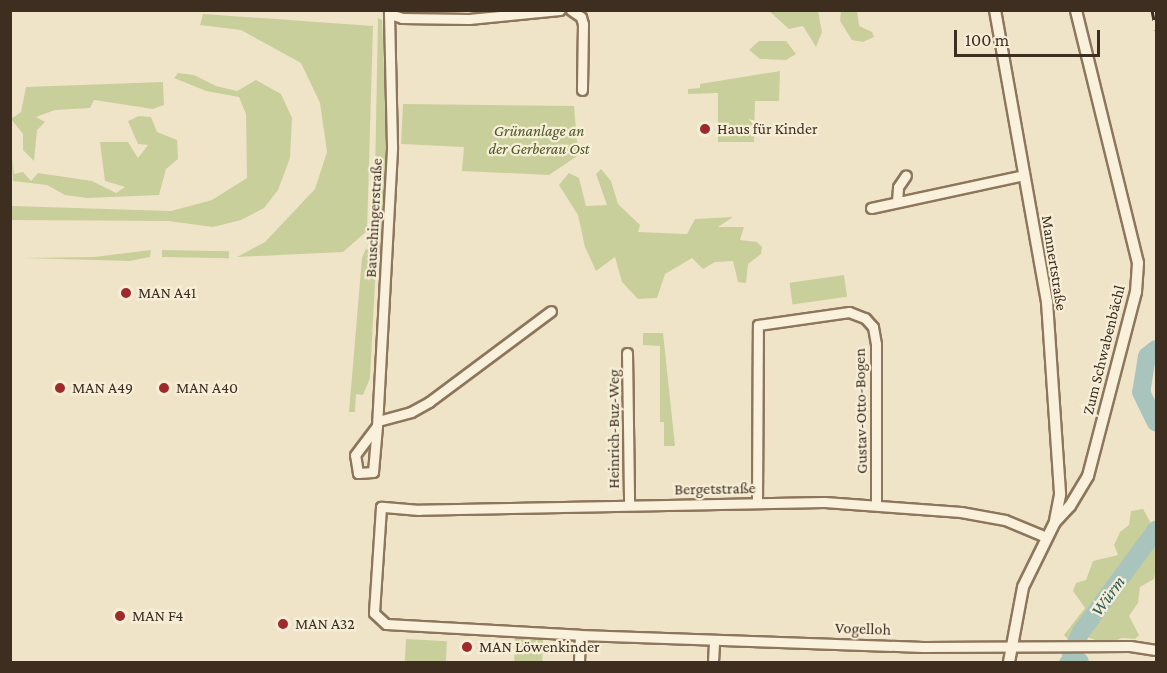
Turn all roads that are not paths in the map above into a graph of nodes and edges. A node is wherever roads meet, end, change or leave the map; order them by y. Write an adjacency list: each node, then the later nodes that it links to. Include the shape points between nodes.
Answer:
1 (560, 10): 4 (street, via 469,19 402,18)
2 (571, 10): 6 (street, via 581,17 583,24)
3 (1076, 10): 17 (street, Zum Schwabenbächl, via 1138,264 1136,292 1088,476)
4 (389, 12): 13 (street, Bauschingerstraße, via 392,146)
5 (993, 12): 8 (street, Mannertstraße)
6 (582, 90)
7 (906, 175): 9 (street, via 898,187)
8 (1023, 175): 9 (street); 17 (street, Mannertstraße, via 1047,302 1060,495)
9 (897, 202): 10 (street)
10 (871, 208)
11 (551, 311): 13 (street, via 429,402)
12 (627, 353): 15 (street, Heinrich-Buz-Weg)
13 (378, 424): 13 (street, Bauschingerstraße, via 355,455 358,473 373,472)
14 (757, 503): 15 (street, Bergetstraße); 16 (street, Bergetstraße); 16 (street, Gustav-Otto-Bogen, via 758,325 849,312 865,318 873,327 876,344)
15 (629, 505): 19 (street, Bergetstraße, via 419,510 381,507 373,593)
16 (876, 505): 18 (street, Bergetstraße, via 988,517)
17 (1055, 522): 18 (street, Zum Schwabenbächl)
18 (1046, 537): 22 (street, Zum Schwabenbächl, via 1021,593)
19 (376, 618): 20 (street, Vogelloh, via 386,624)
20 (580, 634): 21 (street, Vogelloh); 24 (street)
21 (714, 640): 22 (street, Vogelloh); 25 (street)
22 (1011, 647): 23 (street, Vogelloh); 26 (street, Zum Schwabenbächl)
23 (1156, 650)
24 (579, 663)
25 (713, 663)
26 (1009, 663)

